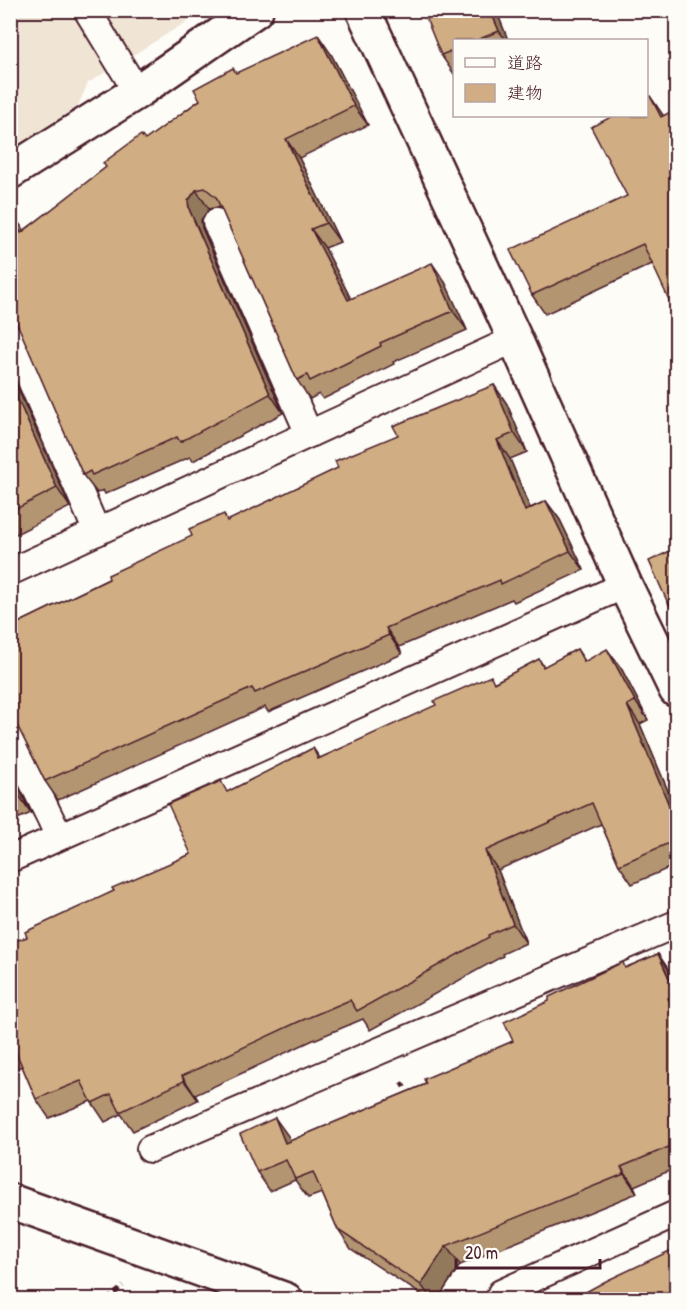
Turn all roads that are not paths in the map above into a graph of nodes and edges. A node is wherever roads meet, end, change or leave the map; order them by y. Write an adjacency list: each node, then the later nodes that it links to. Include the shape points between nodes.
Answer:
1 (87, 10): 4 (lane)
2 (256, 10): 4 (street)
3 (363, 10): 8 (street)
4 (137, 92): 5 (street)
5 (10, 172)
6 (216, 222): 9 (lane)
7 (13, 339): 10 (lane)
8 (515, 339): 9 (lane); 12 (street)
9 (309, 434): 10 (lane)
10 (97, 532): 11 (lane)
11 (10, 572)
12 (625, 585): 13 (street); 15 (lane)
13 (676, 690)
14 (10, 736): 15 (lane)
15 (59, 836): 16 (lane)
16 (10, 859)
17 (676, 924): 18 (lane)
18 (150, 1149)
19 (10, 1201): 22 (street)
20 (676, 1214): 21 (lane)
21 (501, 1293)
22 (286, 1299)

